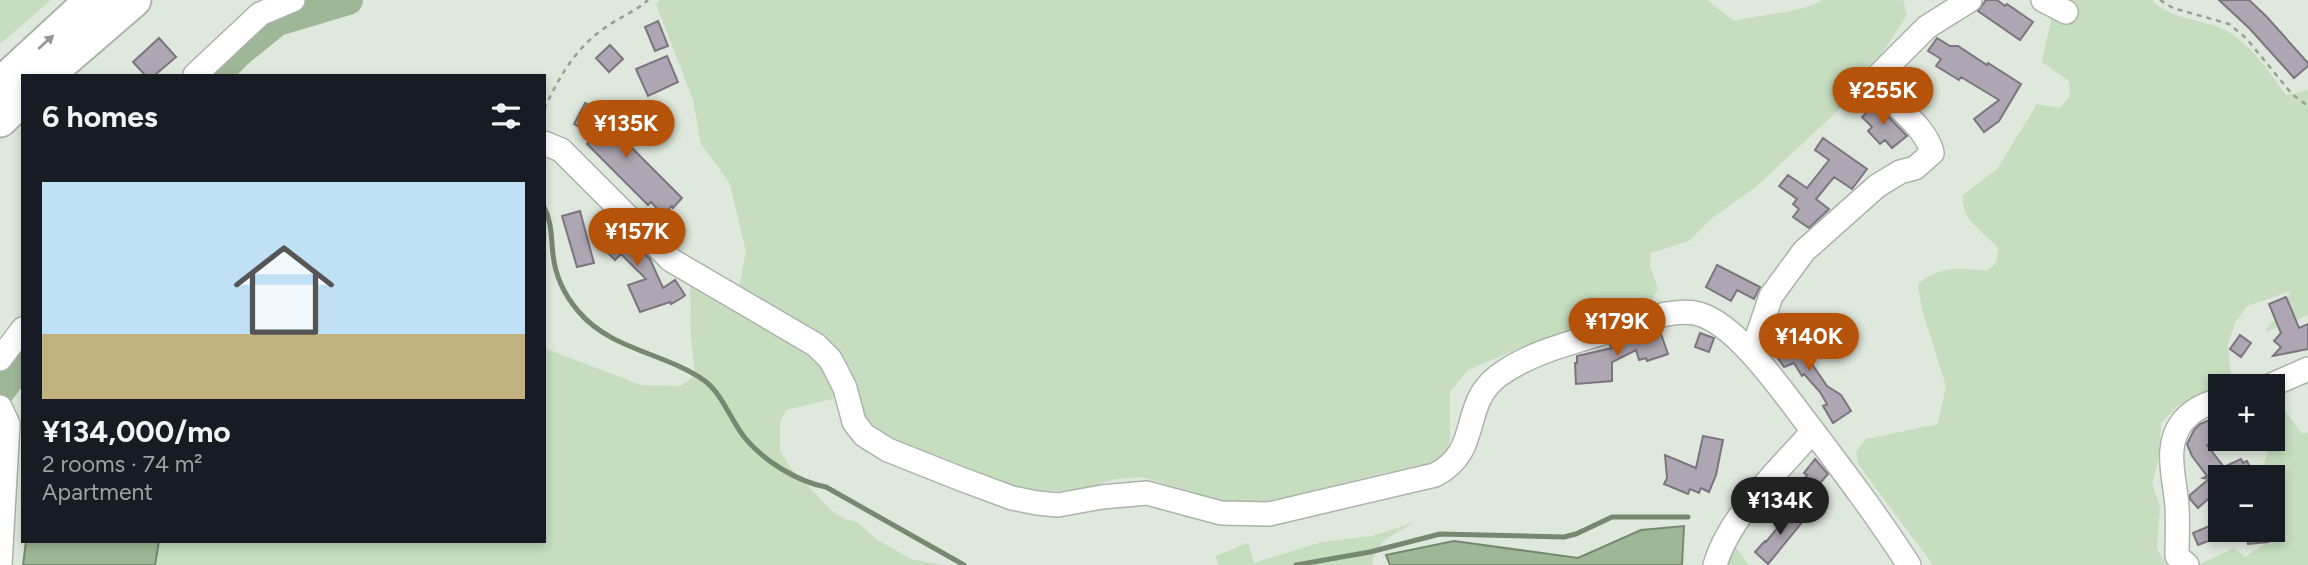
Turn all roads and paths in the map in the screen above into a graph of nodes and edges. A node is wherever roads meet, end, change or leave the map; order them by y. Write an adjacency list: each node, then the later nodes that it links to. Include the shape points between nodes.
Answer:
1 (92, 0): 11 (highway, one-way to 1)
2 (134, 0): 9 (highway)
3 (293, 0): 10 (street, via 260,14)
4 (648, 0): 13 (path, via 601,30 577,52)
5 (1970, 0): 18 (street, via 1927,27 1877,77 1883,92 1925,136 1931,153 1915,168 1877,186 1804,251 1770,296)
6 (2043, 0): 8 (street)
7 (2160, 0): 14 (path, via 2229,24 2291,94)
8 (2066, 12)
9 (48, 74)
10 (196, 74)
11 (0, 85)
12 (21, 100): 15 (highway)
13 (546, 105)
14 (2308, 106)
15 (0, 120)
16 (546, 144): 18 (street, via 561,150 671,260 816,345 836,370 854,422 864,435 888,450 961,479 1037,503 1058,505 1147,493 1222,513 1269,514 1435,475 1450,467 1461,454 1484,388 1515,364 1565,345 1645,320 1696,313)
17 (21, 332): 19 (street)
18 (1752, 352): 24 (street)
19 (0, 359)
20 (2308, 369): 21 (street)
21 (2285, 379)
22 (2208, 403): 28 (street, via 2191,412 2175,431 2171,450 2177,556)
23 (0, 407): 25 (street, via 8,424)
24 (1813, 431): 26 (street, via 1730,532); 27 (street)
25 (0, 565)
26 (1715, 565)
27 (1909, 565)
28 (2186, 565)

